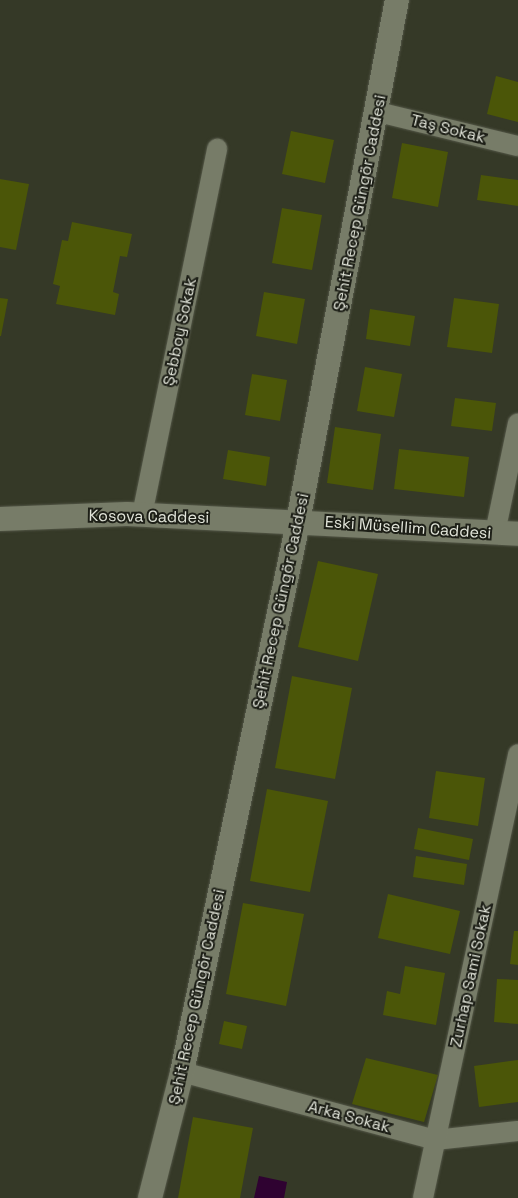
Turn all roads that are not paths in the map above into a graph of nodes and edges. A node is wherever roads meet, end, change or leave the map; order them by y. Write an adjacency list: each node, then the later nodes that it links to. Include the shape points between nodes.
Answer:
1 (397, 0): 2 (street, Şehit Recep Güngör Caddesi)
2 (378, 112): 3 (street, Taş Sokak); 8 (street, Şehit Recep Güngör Caddesi)
3 (518, 146)
4 (217, 149): 6 (street, Şebboy Sokak)
5 (518, 423): 9 (street)
6 (142, 515): 7 (street, Kosova Caddesi); 8 (street, Kosova Caddesi)
7 (0, 519)
8 (298, 521): 9 (street, Eski Müsellim Caddesi); 11 (street, Şehit Recep Güngör Caddesi)
9 (507, 534)
10 (518, 754): 13 (street, Zurhap Sami Sokak)
11 (182, 1072): 13 (street, Arka Sokak); 14 (street, Şehit Recep Güngör Caddesi)
12 (518, 1131): 13 (street, Arka Sokak)
13 (435, 1140): 15 (street, Zurhap Sami Sokak)
14 (150, 1198)
15 (423, 1198)

